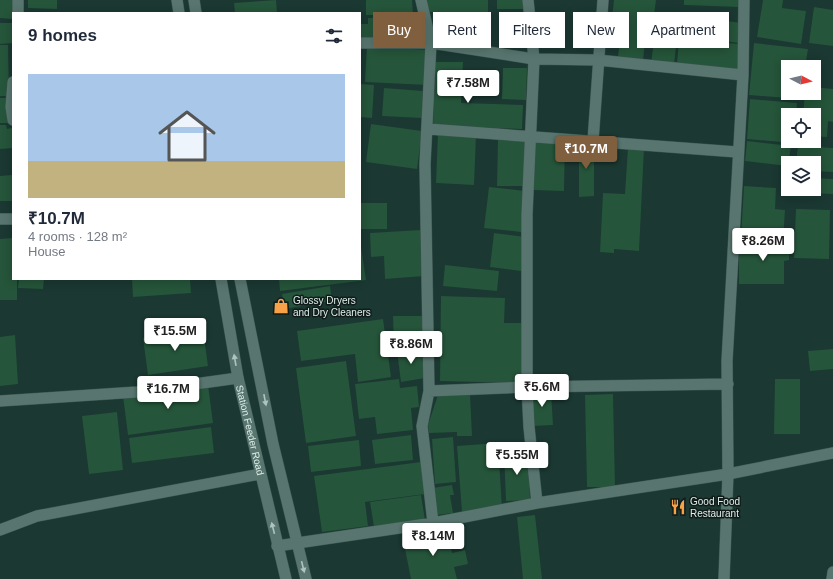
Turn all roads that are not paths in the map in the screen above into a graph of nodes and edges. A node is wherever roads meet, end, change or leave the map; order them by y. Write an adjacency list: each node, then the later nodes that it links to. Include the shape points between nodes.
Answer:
1 (18, 0): 8 (street)
2 (177, 0): 9 (street)
3 (194, 0): 10 (street)
4 (421, 0): 12 (street)
5 (528, 0): 13 (street)
6 (603, 0): 14 (street)
7 (744, 0): 15 (street)
8 (18, 12)
9 (179, 12)
10 (196, 12)
11 (361, 43): 12 (street)
12 (431, 43): 13 (street); 18 (street)
13 (534, 59): 14 (street); 19 (street)
14 (598, 60): 15 (street); 20 (street)
15 (743, 75): 21 (street)
16 (12, 94): 17 (street)
17 (12, 114)
18 (428, 129): 19 (street); 29 (street, via 425,164)
19 (530, 137): 20 (street); 28 (street, via 527,214)
20 (593, 141): 21 (street)
21 (737, 152): 27 (street)
22 (0, 219): 23 (street)
23 (12, 219)
24 (221, 280): 26 (street, Station Feeder Road, one-way to 24)
25 (240, 280): 37 (street, Station Feeder Road, one-way to 37, via 273,444)
26 (238, 378): 30 (street, via 137,392); 32 (street, Station Feeder Road)
27 (728, 384): 28 (street); 33 (street)
28 (527, 387): 29 (street); 34 (street)
29 (429, 391): 35 (street, via 422,426)
30 (0, 401)
31 (833, 453): 33 (street)
32 (260, 474): 36 (street, via 37,516); 38 (street, Station Feeder Road, one-way to 32)
33 (728, 474): 34 (street); 42 (street)
34 (538, 504): 35 (street)
35 (433, 523): 37 (street)
36 (0, 530)
37 (297, 543): 38 (street); 41 (street, Station Feeder Road, one-way to 41)
38 (277, 546): 40 (street, Station Feeder Road)
39 (833, 572): 43 (street)
40 (286, 579)
41 (306, 579)
42 (724, 579)
43 (832, 579)

